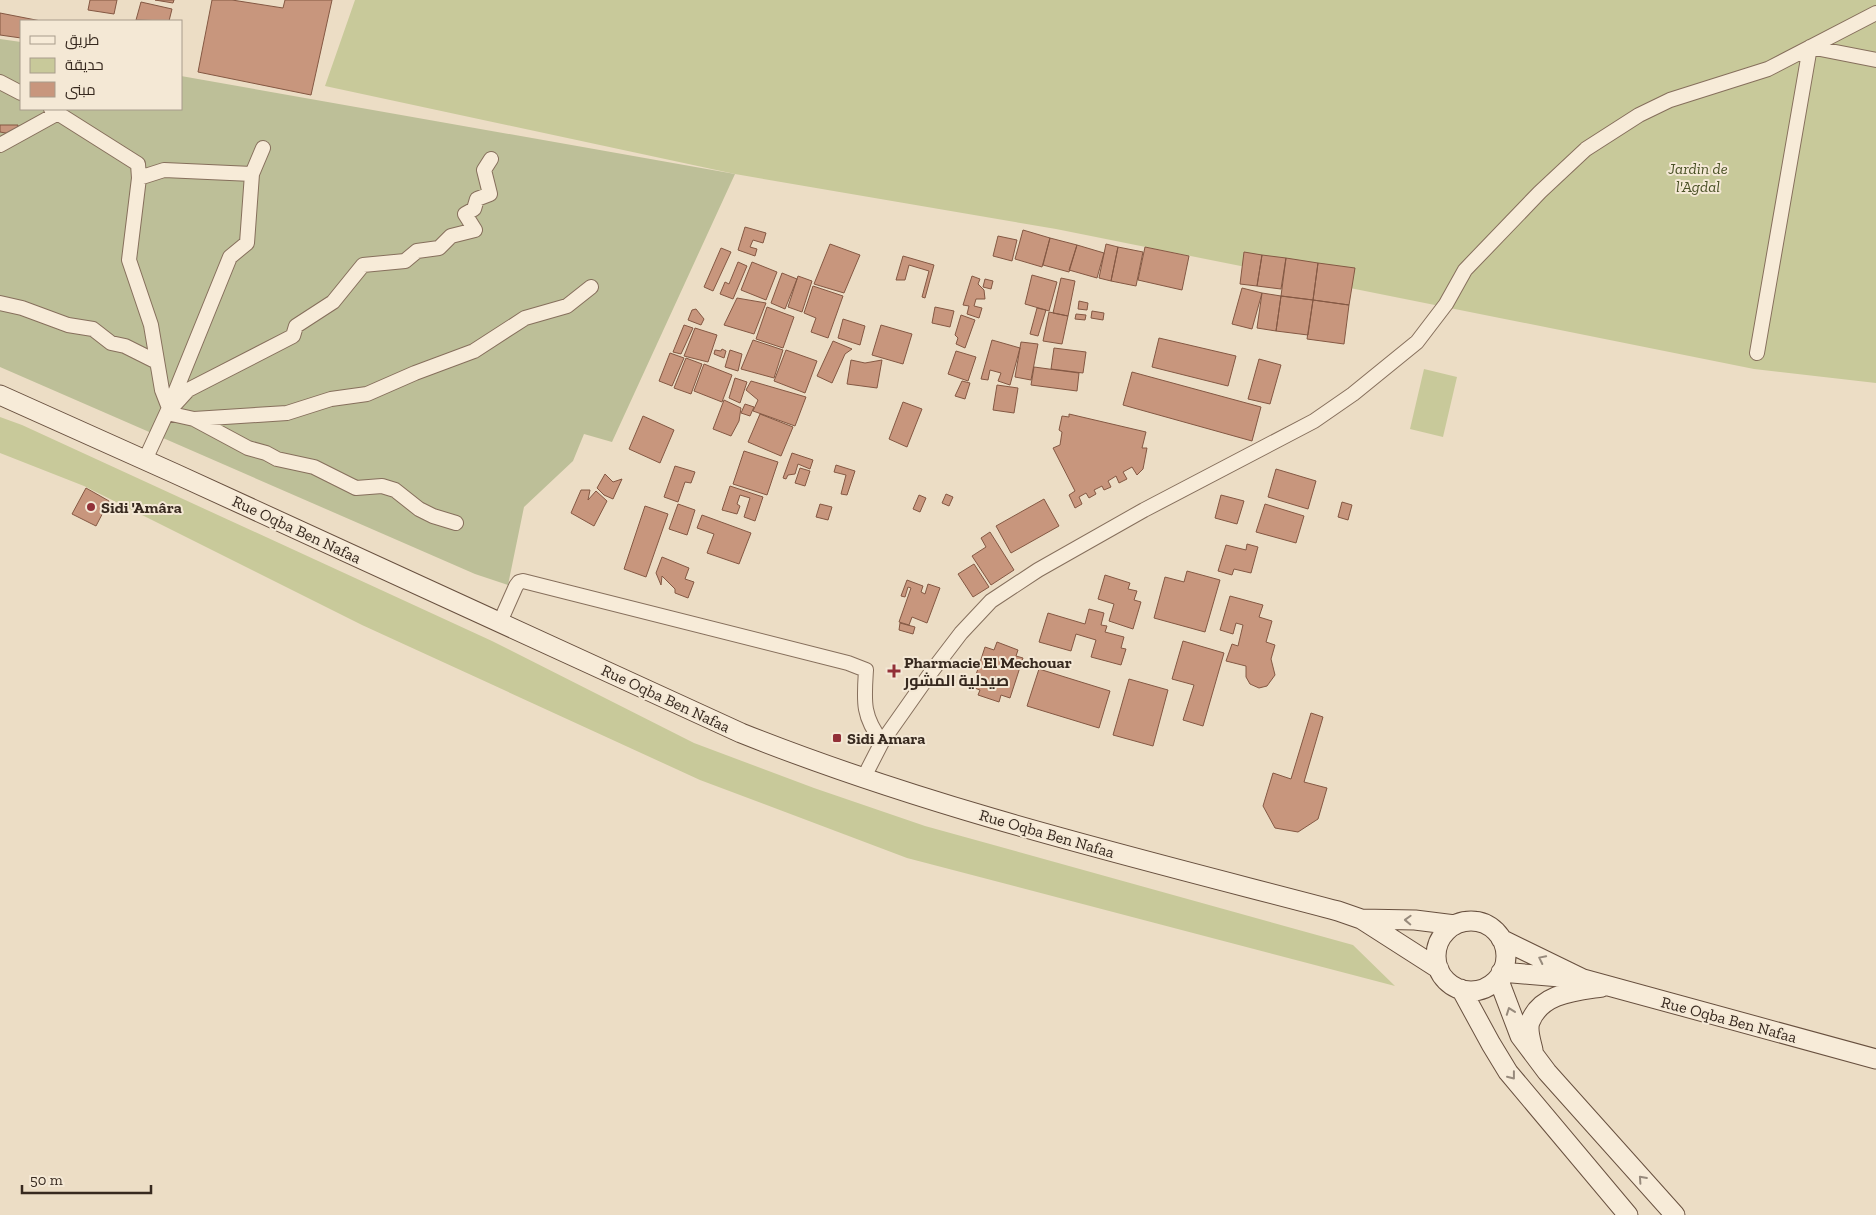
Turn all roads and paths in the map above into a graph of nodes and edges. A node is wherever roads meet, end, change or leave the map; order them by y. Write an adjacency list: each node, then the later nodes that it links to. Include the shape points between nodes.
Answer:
1 (1876, 13): 2 (street)
2 (1810, 47): 3 (street); 14 (street); 22 (street, via 1768,69 1670,100 1586,149 1465,270 1446,304 1417,342 1381,373 1314,420 1144,510 1038,570 991,601 955,640)
3 (1876, 60)
4 (0, 82): 5 (street)
5 (20, 92)
6 (54, 111): 7 (street); 11 (street, via 138,164)
7 (0, 145)
8 (263, 148): 10 (street)
9 (491, 159): 17 (street, via 484,170 490,194 477,199 474,209 464,214 476,230 451,236 438,248 417,251 405,261 363,265 333,302 296,326 293,336 188,390)
10 (252, 174): 11 (street, via 164,170); 17 (street, via 247,242 230,257)
11 (139, 178): 15 (street, via 130,260 151,325)
12 (591, 287): 18 (street, via 568,306 525,318 474,351 415,372 367,394 332,399 287,413)
13 (0, 303): 15 (street, via 68,325 93,329 111,343 125,346)
14 (1757, 353)
15 (157, 362): 17 (street)
16 (0, 395): 19 (street, Rue Oqba Ben Nafaa)
17 (168, 410): 18 (street); 19 (street)
18 (194, 419): 20 (street, via 248,448 277,459 314,467 356,488 382,486 395,490 419,509)
19 (145, 460): 21 (street, Rue Oqba Ben Nafaa)
20 (456, 523)
21 (500, 622): 22 (street, via 516,586 523,581 848,664 866,670 864,699 867,716); 23 (street, Rue Oqba Ben Nafaa, via 741,733)
22 (882, 742): 23 (street)
23 (863, 779): 24 (street, Rue Oqba Ben Nafaa, via 1064,839)
24 (1361, 919): 25 (street, Rue Oqba Ben Nafaa, one-way to 24); 27 (street, Rue Oqba Ben Nafaa)
25 (1455, 925): 26 (street, via 1470,921 1486,924); 27 (street, via 1446,931 1438,944 1436,959)
26 (1501, 939): 28 (street, via 1506,953); 29 (street, Rue Oqba Ben Nafaa, one-way to 26)
27 (1439, 969): 31 (street, via 1448,982)
28 (1500, 975): 29 (street, Rue Oqba Ben Nafaa); 31 (street, via 1492,984 1479,989); 32 (street, one-way to 28, via 1520,1036)
29 (1583, 979): 30 (street, Rue Oqba Ben Nafaa)
30 (1607, 986): 32 (street, via 1560,995 1543,1004 1530,1023); 33 (street, Rue Oqba Ben Nafaa)
31 (1461, 989): 34 (street, one-way to 34, via 1508,1072)
32 (1534, 1056): 35 (street, one-way to 32)
33 (1876, 1059)
34 (1628, 1215)
35 (1675, 1215)

